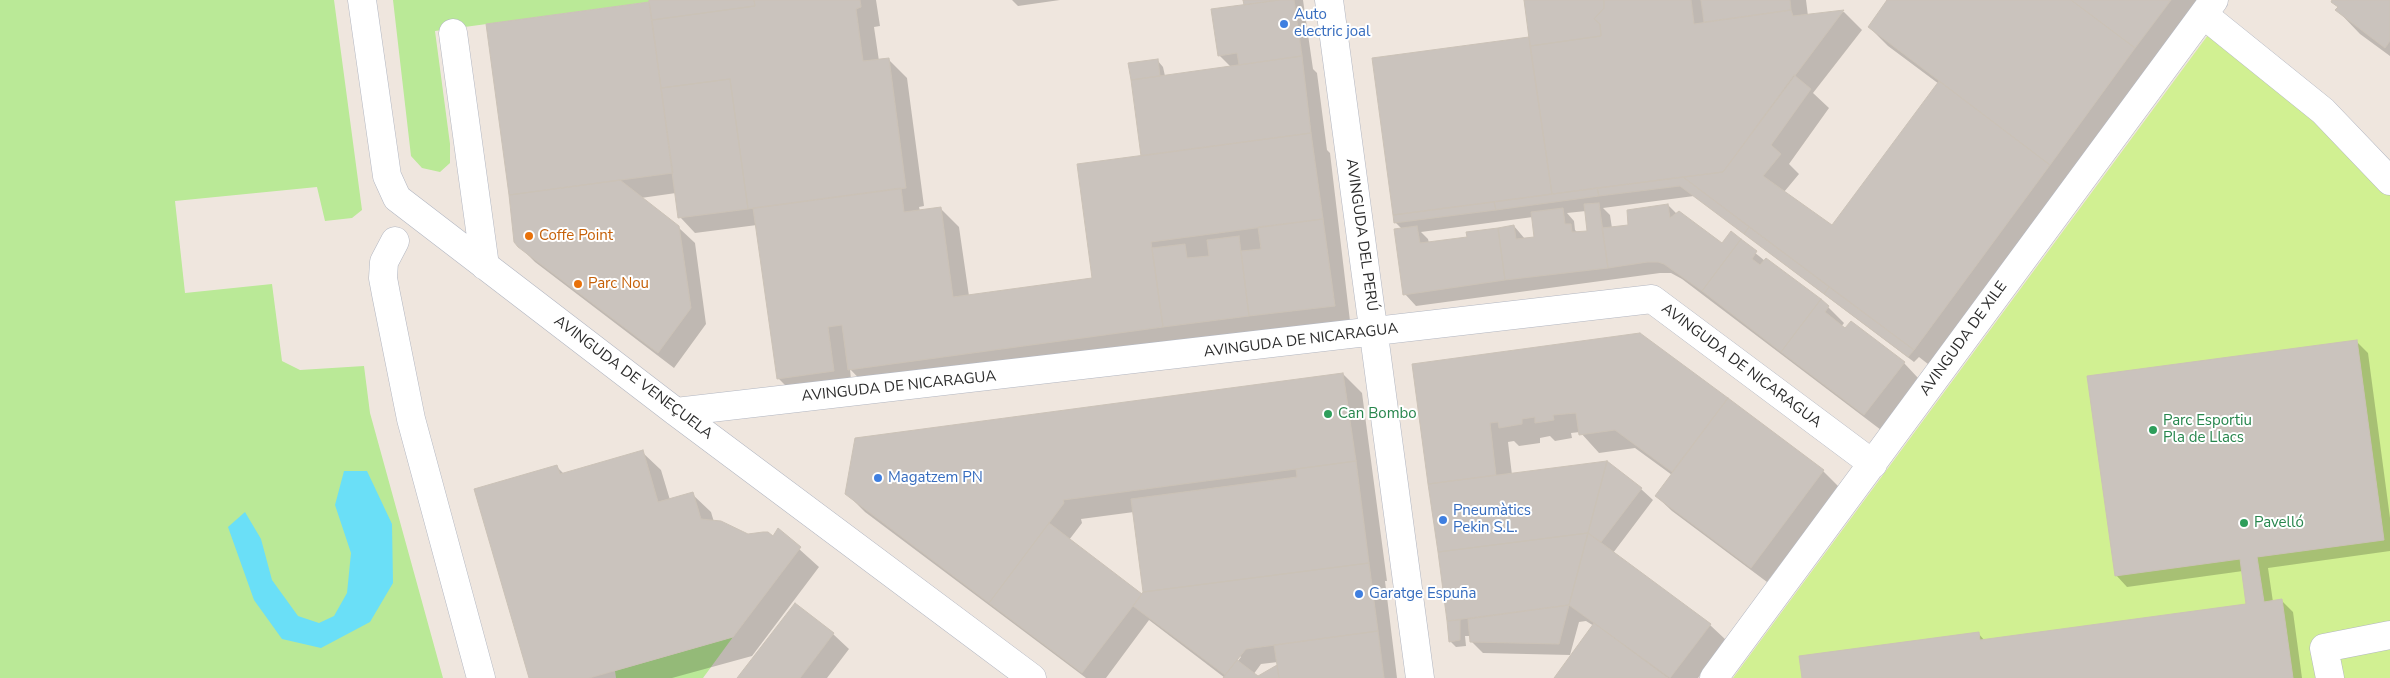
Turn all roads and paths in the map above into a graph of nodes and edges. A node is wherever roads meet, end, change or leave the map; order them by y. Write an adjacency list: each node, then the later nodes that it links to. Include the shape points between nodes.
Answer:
1 (362, 0): 7 (street, AVINGUDA DE VENEÇUELA, via 391,188 397,198)
2 (1329, 0): 8 (street, AVINGUDA DEL PERÚ)
3 (2209, 7): 5 (street, via 2323,111); 10 (street, AVINGUDA DE XILE)
4 (453, 33): 7 (street)
5 (2390, 181)
6 (395, 241): 12 (street, via 384,262 386,294 411,419)
7 (486, 266): 9 (street, AVINGUDA DE VENEÇUELA)
8 (1375, 332): 9 (street, AVINGUDA DE NICARAGUA); 10 (street, AVINGUDA DE NICARAGUA, via 1652,299); 14 (street, AVINGUDA DEL PERÚ)
9 (676, 412): 13 (street, AVINGUDA DE VENEÇUELA)
10 (1873, 464): 15 (street, AVINGUDA DE XILE)
11 (2390, 635): 16 (street, via 2324,648)
12 (481, 678)
13 (1032, 678)
14 (1420, 678)
15 (1714, 678)
16 (2330, 678)

